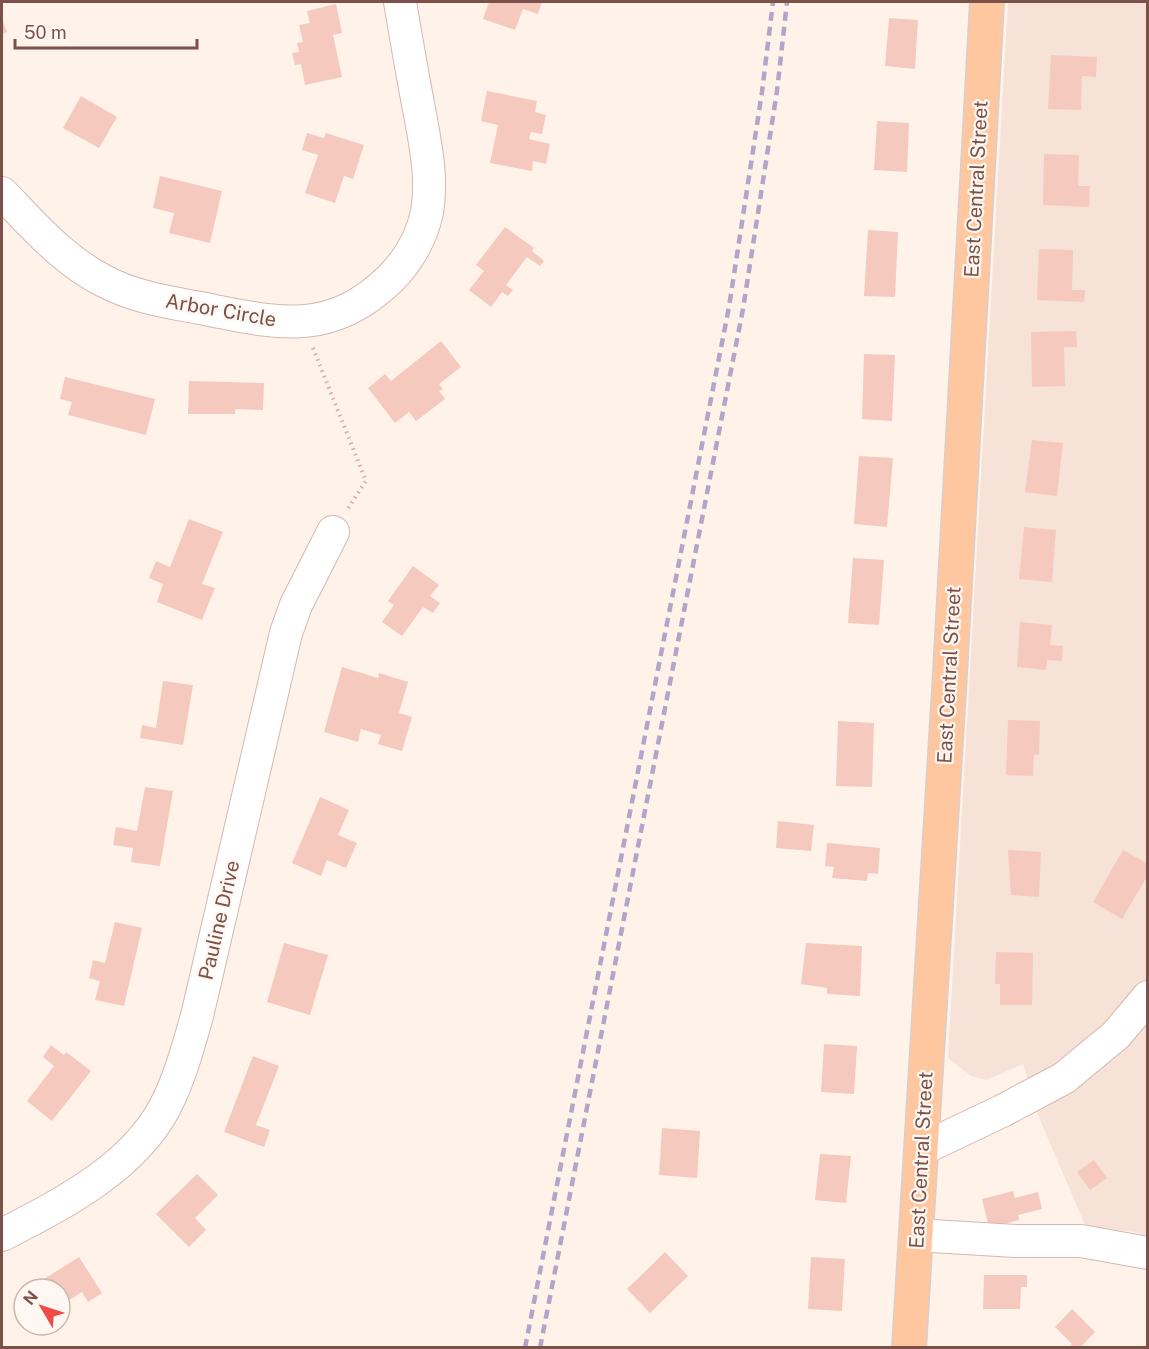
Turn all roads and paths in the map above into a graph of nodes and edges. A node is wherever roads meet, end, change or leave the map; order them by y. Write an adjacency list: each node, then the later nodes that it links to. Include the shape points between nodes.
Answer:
1 (400, 2): 4 (street, Arbor Circle, via 427,159 427,211 421,232 409,256 373,295 328,318)
2 (987, 2): 7 (main road, East Central Street)
3 (2, 194): 4 (street, Arbor Circle, via 63,253 105,282 158,300 256,319)
4 (297, 321): 5 (path, via 312,346 366,481)
5 (333, 532): 8 (street, Pauline Drive, via 286,633 197,1016 168,1100 146,1134 120,1161 69,1199)
6 (1148, 997): 7 (street, via 1116,1035 1064,1078)
7 (922, 1149): 9 (main road, East Central Street)
8 (2, 1235)
9 (916, 1236): 10 (street, via 1081,1241); 11 (main road, East Central Street)
10 (1148, 1253)
11 (909, 1347)

